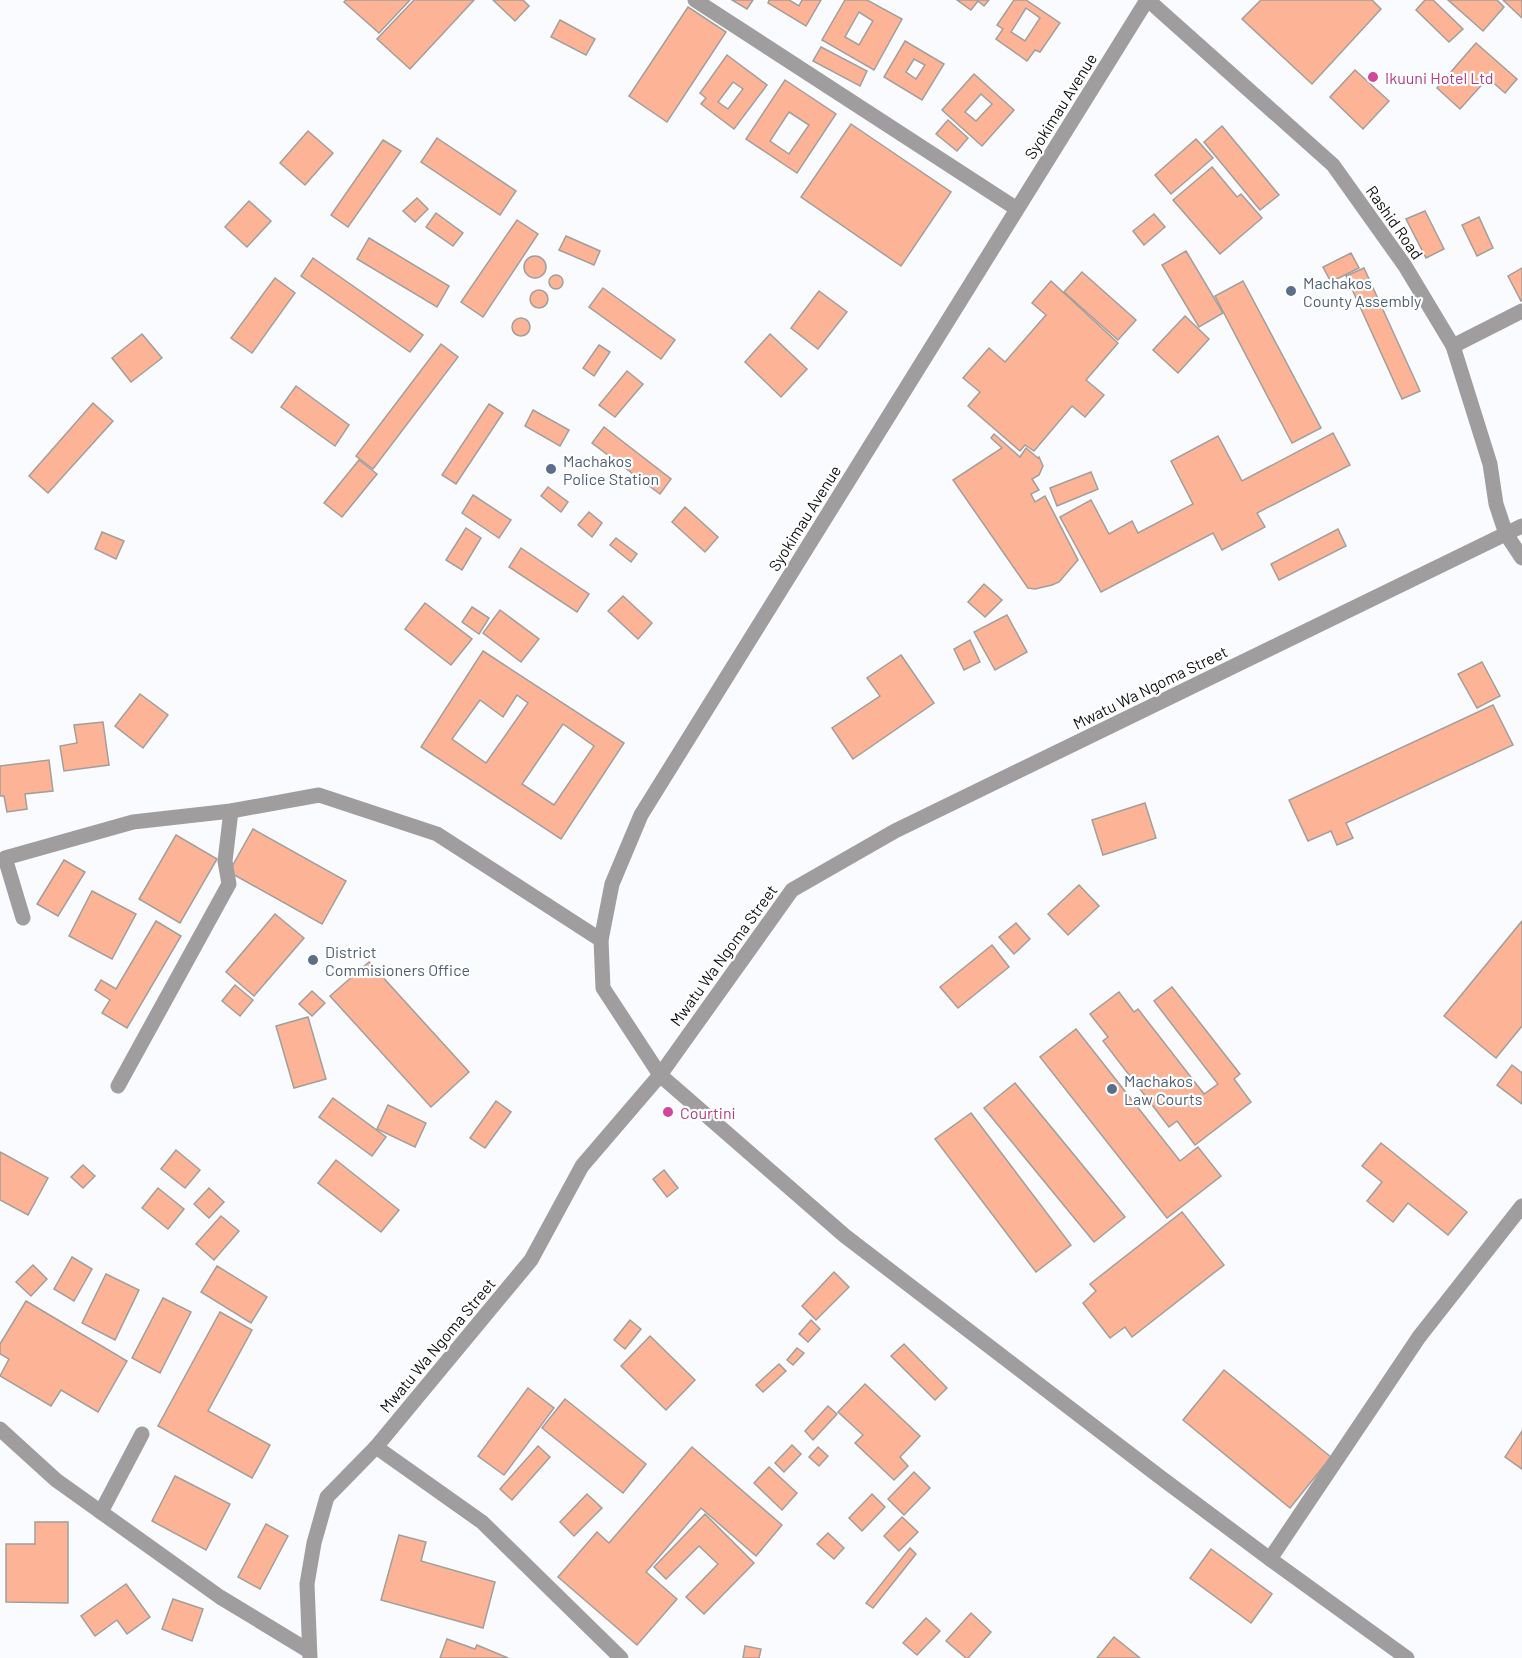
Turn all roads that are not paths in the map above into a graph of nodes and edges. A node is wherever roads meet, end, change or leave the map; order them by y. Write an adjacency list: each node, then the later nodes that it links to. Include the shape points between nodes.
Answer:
1 (695, 0): 3 (street)
2 (1147, 0): 3 (street, Syokimau Avenue); 5 (street, Rashid Road, via 1333,165 1405,266)
3 (1017, 209): 11 (street, Syokimau Avenue, via 640,815 612,884)
4 (1522, 311): 5 (street)
5 (1453, 346): 7 (street, Rashid Road, via 1490,464 1496,504)
6 (1522, 526): 7 (street, Mwatu Wa Ngoma Street)
7 (1506, 534): 8 (street); 12 (street, Mwatu Wa Ngoma Street, via 895,831 792,890)
8 (1522, 558)
9 (231, 811): 10 (street, via 133,822 5,858); 11 (street, via 320,795 437,834); 13 (street, via 225,861 229,884)
10 (23, 918)
11 (601, 940): 12 (street, Syokimau Avenue, via 603,988)
12 (660, 1075): 17 (street, Mwatu Wa Ngoma Street, via 582,1166 531,1260); 19 (street, Syokimau Avenue, via 845,1236)
13 (118, 1086)
14 (1522, 1206): 19 (street, via 1419,1337)
15 (0, 1429): 18 (street, via 56,1480)
16 (142, 1434): 18 (street)
17 (376, 1447): 20 (street, Mwatu Wa Ngoma Street, via 327,1497 307,1584); 21 (street, via 482,1522)
18 (101, 1512): 20 (street)
19 (1270, 1559): 22 (street, Syokimau Avenue)
20 (309, 1655)
21 (621, 1658)
22 (1407, 1658)

